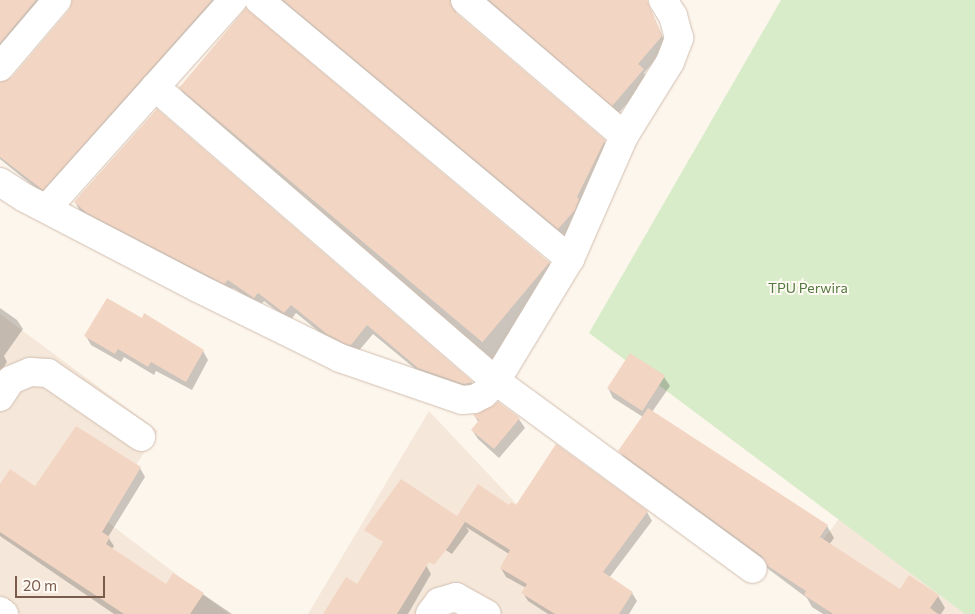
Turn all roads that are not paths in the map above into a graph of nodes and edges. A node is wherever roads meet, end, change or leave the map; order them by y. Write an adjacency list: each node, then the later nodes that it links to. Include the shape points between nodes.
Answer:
1 (57, 0): 6 (street)
2 (233, 0): 7 (street)
3 (259, 0): 11 (street)
4 (464, 0): 8 (street)
5 (663, 0): 8 (street, via 673,16 679,38 670,62)
6 (0, 67)
7 (155, 87): 10 (street); 12 (street)
8 (624, 136): 11 (street)
9 (0, 182): 10 (street)
10 (47, 208): 12 (street, via 340,358 462,400 484,394)
11 (570, 259): 12 (street)
12 (496, 380): 15 (street)
13 (0, 397): 14 (street, via 11,380 30,372 48,373)
14 (141, 437)
15 (752, 569)
16 (0, 611): 17 (street)
17 (4, 614)
18 (430, 614): 19 (street, via 439,602 456,597)
19 (488, 614)

